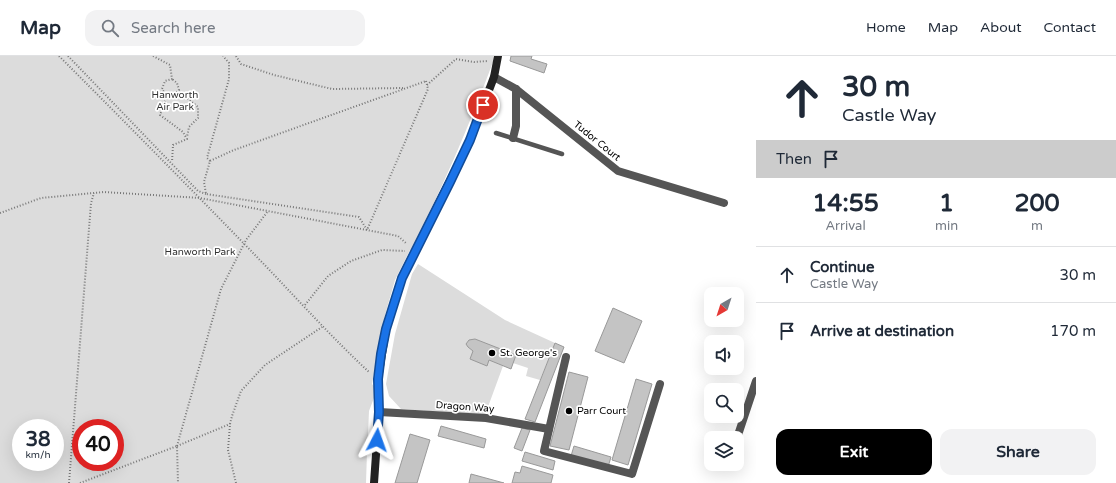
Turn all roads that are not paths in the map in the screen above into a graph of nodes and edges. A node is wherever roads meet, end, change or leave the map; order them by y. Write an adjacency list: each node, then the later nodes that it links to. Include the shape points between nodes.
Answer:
1 (498, 58): 2 (street)
2 (494, 77): 3 (street, Tudor Court); 11 (street, via 470,140 402,278 381,354 378,379)
3 (516, 89): 5 (street, via 516,126); 7 (street, Tudor Court, via 618,171)
4 (496, 133): 5 (lane)
5 (513, 138): 6 (lane)
6 (562, 154)
7 (724, 203)
8 (566, 357): 12 (street)
9 (756, 380): 13 (street)
10 (660, 384): 12 (street, via 632,474 544,451)
11 (379, 412): 12 (street, Dragon Way, via 486,418); 14 (street)
12 (549, 429)
13 (739, 431)
14 (374, 483)

